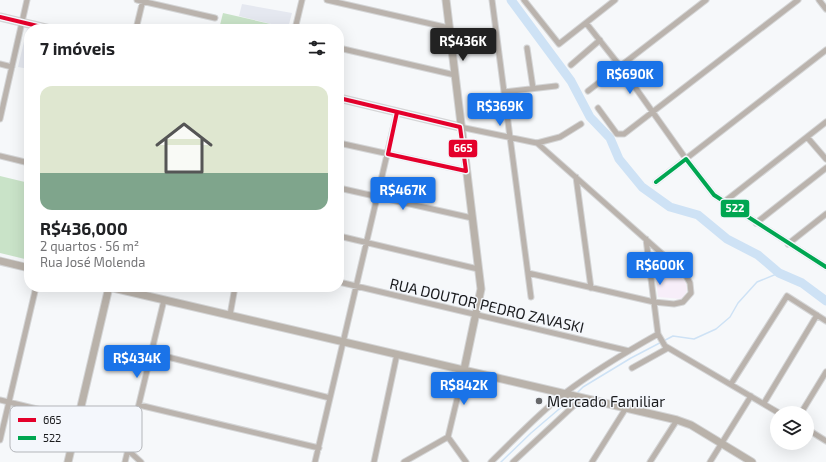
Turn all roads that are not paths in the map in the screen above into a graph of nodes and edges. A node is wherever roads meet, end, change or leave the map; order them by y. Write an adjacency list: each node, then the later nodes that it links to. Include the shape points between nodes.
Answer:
1 (27, 0): 16 (street)
2 (137, 0): 12 (street)
3 (302, 0): 20 (street)
4 (326, 0): 21 (street)
5 (446, 0): 21 (street)
6 (492, 0): 34 (street)
7 (524, 0): 17 (street, via 559,44)
8 (615, 0): 17 (street)
9 (706, 0): 28 (street)
10 (798, 0): 39 (street)
11 (819, 0): 13 (street)
12 (143, 1): 15 (street); 19 (street)
13 (826, 9)
14 (0, 17): 16 (street)
15 (215, 18)
16 (22, 22): 18 (street); 29 (street)
17 (586, 23): 22 (street)
18 (30, 24)
19 (137, 24)
20 (296, 24)
21 (449, 28): 30 (street)
22 (600, 40): 27 (street); 28 (street)
23 (527, 48): 32 (street)
24 (344, 49): 30 (street)
25 (826, 50): 50 (street)
26 (0, 64): 29 (street)
27 (571, 65)
28 (620, 66): 33 (street); 39 (street)
29 (12, 67): 36 (street)
30 (454, 75): 43 (street)
31 (556, 86): 32 (street)
32 (533, 88): 34 (street)
33 (588, 91)
34 (504, 92): 45 (street)
35 (344, 99): 38 (street)
36 (1, 108): 40 (street)
37 (598, 108): 39 (street, via 617,134 621,135)
38 (398, 112): 43 (street); 48 (street)
39 (653, 112): 50 (street)
40 (0, 119)
41 (826, 122): 44 (street)
42 (581, 124): 46 (street, via 560,137)
43 (460, 127): 45 (street); 54 (street)
44 (807, 137): 51 (street); 59 (street)
45 (510, 138): 46 (street); 71 (street)
46 (537, 143): 55 (street)
47 (344, 144): 48 (street)
48 (388, 154): 54 (street); 58 (street)
49 (0, 156): 52 (street)
50 (686, 159): 56 (street); 59 (street, via 714,195)
51 (826, 159)
52 (24, 162)
53 (826, 168): 62 (street)
54 (466, 171): 61 (street)
55 (576, 177): 64 (street); 74 (street)
56 (656, 182)
57 (344, 189): 58 (street)
58 (378, 197): 61 (street); 65 (street)
59 (724, 202): 62 (street)
60 (826, 214): 66 (street)
61 (472, 218): 70 (street)
62 (756, 223): 66 (street)
63 (344, 237): 65 (street)
64 (646, 239): 81 (street); 81 (street, via 685,274 691,286 689,296 683,302)
65 (367, 242): 70 (street); 73 (street)
66 (788, 244): 69 (street)
67 (0, 261): 68 (street)
68 (24, 267)
69 (826, 267)
70 (478, 269): 82 (street, via 481,289)
71 (528, 274): 74 (street); 79 (street)
72 (344, 283): 73 (street, RUA DOUTOR PEDRO ZAVASKI)
73 (357, 286): 82 (street, RUA DOUTOR PEDRO ZAVASKI); 87 (street)
74 (591, 288): 81 (street)
75 (35, 292): 101 (street)
76 (108, 292): 105 (street)
77 (130, 292): 80 (street)
78 (235, 292): 83 (street)
79 (531, 297)
80 (164, 300): 83 (street); 90 (street)
81 (654, 302): 86 (street)
82 (476, 314): 89 (street, RUA DOUTOR PEDRO ZAVASKI); 93 (street)
83 (230, 315): 87 (street)
84 (817, 315): 85 (street); 95 (street, via 787,296); 102 (street)
85 (826, 321)
86 (659, 336): 88 (street); 89 (street)
87 (344, 342): 91 (street); 98 (street)
88 (667, 347): 92 (street); 95 (street)
89 (629, 351): 96 (street)
90 (152, 353): 98 (street); 103 (street)
91 (397, 354): 93 (street); 123 (street)
92 (632, 368)
93 (464, 370): 96 (street); 111 (street)
94 (826, 372): 106 (street)
95 (731, 384): 97 (street)
96 (566, 394): 99 (street); 126 (street)
97 (751, 396): 102 (street); 114 (street)
98 (330, 398): 115 (street)
99 (581, 398): 108 (street); 127 (street)
100 (0, 400): 101 (street)
101 (9, 402): 104 (street); 112 (street)
102 (764, 404): 107 (street)
103 (139, 405): 115 (street)
104 (25, 406)
105 (81, 406)
106 (806, 406)
107 (770, 407)
108 (626, 408): 109 (street); 128 (street)
109 (677, 420): 114 (street, via 691,425); 129 (street)
110 (814, 433): 113 (street)
111 (448, 437): 124 (street); 125 (street)
112 (0, 440)
113 (826, 440)
114 (722, 444): 130 (street); 131 (street)
115 (319, 448): 122 (street)
116 (70, 452): 119 (street)
117 (128, 452): 120 (street)
118 (130, 452): 121 (street)
119 (68, 462)
120 (126, 462)
121 (141, 462)
122 (315, 462)
123 (374, 462)
124 (404, 462)
125 (466, 462)
126 (491, 462)
127 (513, 462)
128 (592, 462)
129 (650, 462)
130 (710, 462)
131 (752, 462)

